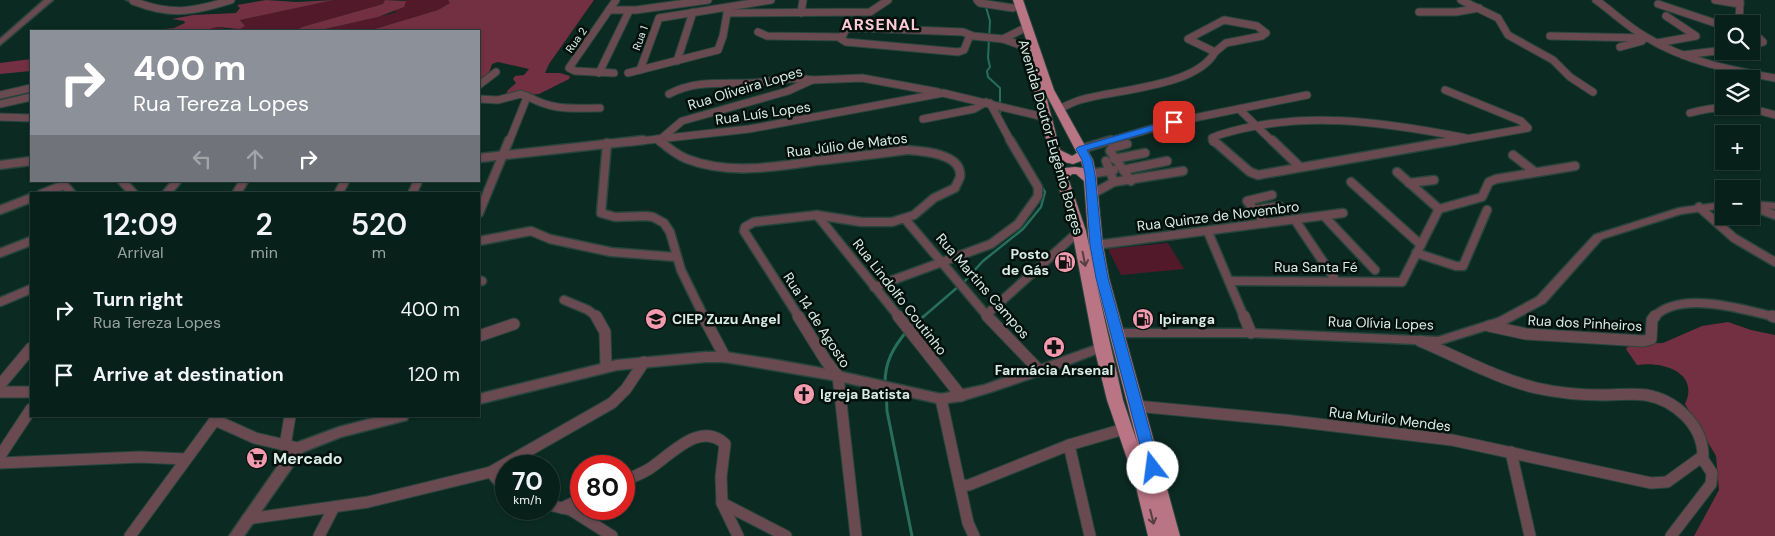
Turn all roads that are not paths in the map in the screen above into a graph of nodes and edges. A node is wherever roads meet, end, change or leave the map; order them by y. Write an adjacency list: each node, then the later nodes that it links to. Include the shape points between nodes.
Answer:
1 (49, 0): 38 (street)
2 (133, 0): 3 (street, via 157,10 177,12)
3 (231, 0)
4 (616, 0): 20 (street)
5 (652, 0): 21 (street)
6 (708, 0): 14 (street)
7 (771, 0): 22 (street, Rua 1)
8 (803, 0): 26 (street)
9 (888, 0): 26 (street, via 870,12)
10 (1003, 0): 16 (street)
11 (1461, 0): 19 (street)
12 (1596, 0): 37 (street)
13 (1715, 0): 15 (street)
14 (698, 1): 21 (street)
15 (1740, 2): 27 (street)
16 (985, 3): 17 (street)
17 (1014, 3): 30 (highway, Avenida Doutor Eugênio Borges); 69 (highway, Avenida Doutor Eugênio Borges, via 1046,84)
18 (1658, 4): 29 (street)
19 (1478, 8): 25 (street, via 1456,12); 56 (street, via 1502,22 1508,35 1553,60 1570,77)
20 (609, 10): 23 (street); 48 (street, Rua 2, via 569,68)
21 (643, 10): 23 (street)
22 (728, 10): 24 (street, Rua 1); 26 (street, Rua 1); 45 (street, via 720,48)
23 (629, 11): 48 (street, Rua 1)
24 (693, 12): 45 (street); 46 (street, Rua 1, via 658,18)
25 (1419, 12)
26 (800, 13)
27 (1739, 15)
28 (1666, 16): 39 (street, via 1696,36)
29 (1715, 23)
30 (1021, 30): 36 (street); 40 (highway, Avenida Doutor Eugênio Borges)
31 (758, 32): 34 (street, via 767,36)
32 (970, 35): 34 (street, via 963,32 850,28); 34 (street, via 964,50 958,52 846,42); 35 (street)
33 (1550, 36): 37 (street)
34 (842, 37)
35 (990, 38): 36 (street)
36 (1003, 39): 40 (street)
37 (1648, 39): 39 (street); 41 (street)
38 (0, 43)
39 (1657, 43): 44 (street)
40 (1026, 47): 69 (highway, Avenida Doutor Eugênio Borges)
41 (1620, 47)
42 (1715, 51): 44 (street)
43 (1215, 52): 43 (street, via 1226,43 1266,33 1257,26 1224,20 1188,40); 69 (street, via 1203,67 1177,80 1079,100)
44 (1680, 55): 51 (street, via 1721,68)
45 (677, 61): 46 (street, Rua 1)
46 (640, 70): 50 (street, Rua 1)
47 (496, 72): 53 (street)
48 (599, 73): 49 (street, Rua 2)
49 (614, 73)
50 (628, 73)
51 (1775, 78)
52 (812, 80): 57 (street, Rua Oliveira Lopes, via 862,78); 58 (street, Rua Oliveira Lopes, via 794,77 750,83 702,83); 75 (street, Rua Oliveira Lopes, via 788,91 682,121)
53 (480, 84)
54 (30, 88): 59 (street)
55 (1445, 90): 76 (street, via 1528,126 1522,130)
56 (1593, 92)
57 (943, 93): 64 (street, Rua Luís Lopes); 75 (street, Rua Luís Lopes, via 749,129)
58 (669, 94)
59 (0, 95)
60 (1307, 95): 67 (street)
61 (527, 96): 63 (street); 66 (street, via 554,108); 83 (street)
62 (30, 97): 65 (street)
63 (480, 99)
64 (991, 103): 69 (street, Rua Luís Lopes); 73 (street); 140 (street, via 1018,158 1038,187 1038,196 1026,215 991,244)
65 (0, 104)
66 (600, 108)
67 (1240, 110): 74 (street); 80 (street, via 1159,126)
68 (1690, 113): 70 (street, via 1726,108)
69 (1053, 114): 79 (highway, Avenida Doutor Eugênio Borges); 80 (highway, Avenida Doutor Eugênio Borges)
70 (1775, 115)
71 (0, 117): 72 (street)
72 (30, 118)
73 (923, 119)
74 (1256, 125): 76 (street, via 1276,121 1370,120); 91 (street); 91 (street, via 1213,137 1212,140 1253,174)
75 (659, 138): 77 (street, Rua Luís Lopes); 127 (street, Rua Júlio de Matos, via 672,151 687,159 721,167 764,168 906,150 929,151 947,157 960,172 957,186)
76 (1466, 138): 91 (street)
77 (607, 144): 83 (street, Rua Luís Lopes); 138 (street, via 601,213 611,218 646,215 660,220 671,235)
78 (1127, 144): 85 (street, via 1112,148 1110,151)
79 (1055, 151): 80 (highway, via 1068,160 1077,159); 97 (highway, Avenida Doutor Eugênio Borges)
80 (1082, 151): 105 (highway, Avenida Doutor Eugênio Borges)
81 (1145, 152): 85 (street)
82 (1513, 155): 96 (street)
83 (502, 156): 84 (street, Rua Luís Lopes); 122 (street)
84 (480, 158)
85 (1114, 159): 92 (street)
86 (30, 161): 89 (street)
87 (1106, 161): 93 (street)
88 (1167, 162): 92 (street)
89 (0, 165)
90 (1574, 166): 96 (street)
91 (1300, 167)
92 (1122, 169): 93 (street); 99 (street)
93 (1111, 171): 102 (street); 105 (street)
94 (1182, 171): 99 (street)
95 (1397, 172): 106 (street)
96 (1535, 172): 117 (street, via 1496,179 1489,182 1482,197)
97 (1062, 178): 105 (highway, via 1072,170 1081,172); 131 (highway, Avenida Doutor Eugênio Borges)
98 (1434, 180): 106 (street)
99 (1131, 181): 102 (street)
100 (123, 182): 108 (street)
101 (175, 182): 109 (street)
102 (1114, 182): 105 (street)
103 (1351, 182): 136 (street)
104 (63, 183): 107 (street)
105 (1091, 183): 135 (highway, Avenida Doutor Eugênio Borges)
106 (1409, 183): 117 (street)
107 (45, 192)
108 (132, 192)
109 (168, 192)
110 (1272, 195): 120 (street, via 1249,199 1248,203)
111 (30, 198): 119 (street)
112 (1760, 205): 115 (street)
113 (1279, 206): 120 (street)
114 (1715, 206): 116 (street, Rua Olívia Lopes)
115 (1775, 206)
116 (1699, 207): 139 (street, via 1732,237); 151 (street, Rua Olívia Lopes, via 1598,237 1541,300)
117 (1439, 209): 136 (street)
118 (1760, 209): 125 (street)
119 (0, 210)
120 (1254, 210): 130 (street)
121 (1487, 210): 136 (street, via 1463,266 1456,266)
122 (480, 211)
123 (1342, 213): 126 (street, Rua Quinze de Novembro)
124 (817, 215): 127 (street, Rua Júlio de Matos, via 870,222); 129 (street, Rua Júlio de Matos); 144 (street, Rua Lindolfo Coutinho)
125 (1775, 215)
126 (1324, 216): 128 (street, Rua Quinze de Novembro); 141 (street)
127 (905, 219): 140 (street, Rua Martins Campos)
128 (1296, 220): 130 (street, Rua Quinze de Novembro); 143 (street)
129 (754, 222): 162 (street, Rua 14 de Agosto, via 745,227 745,234)
130 (1265, 223): 132 (street, Rua Quinze de Novembro)
131 (1079, 232): 148 (street); 156 (highway, Avenida Doutor Eugênio Borges, one-way to 156)
132 (1208, 232): 135 (street, Rua Quinze de Novembro); 142 (street)
133 (30, 240): 137 (street)
134 (480, 241): 138 (street, via 531,231 550,239 612,252)
135 (1096, 245): 152 (highway, Avenida Doutor Eugênio Borges)
136 (1419, 249): 143 (street, Rua Santa Fé, via 1402,282)
137 (0, 253)
138 (676, 257): 158 (street)
139 (1775, 262)
140 (943, 264): 144 (street); 148 (street, Rua Martins Campos)
141 (1375, 270)
142 (1229, 281): 143 (street, Rua Santa Fé); 153 (street)
143 (1336, 281)
144 (874, 288): 166 (street, Rua Lindolfo Coutinho)
145 (30, 289): 147 (street)
146 (564, 300): 160 (street, via 590,310 602,323 608,341)
147 (0, 302)
148 (986, 314): 161 (street, Rua Martins Campos)
149 (1775, 317): 151 (street, Rua dos Pinheiros, via 1724,305 1672,306 1652,320 1651,339 1643,342 1526,334)
150 (514, 324): 154 (street)
151 (1489, 326): 155 (street, Rua Olívia Lopes, via 1438,341)
152 (1116, 333): 153 (street, Rua Olívia Lopes); 169 (highway, Avenida Doutor Eugênio Borges)
153 (1251, 333): 155 (street, Rua Olívia Lopes)
154 (480, 336)
155 (1420, 341): 179 (street, via 1526,385 1553,391 1639,394 1658,398 1695,426 1702,436)
156 (1102, 347): 161 (street); 174 (highway, Avenida Doutor Eugênio Borges)
157 (30, 349): 163 (street)
158 (725, 357): 159 (street); 162 (street)
159 (644, 362): 160 (street); 182 (street, via 612,403)
160 (606, 367): 167 (street)
161 (1040, 371): 166 (street)
162 (838, 376): 168 (street); 197 (street, Rua 14 de Agosto)
163 (0, 385)
164 (0, 392): 165 (street)
165 (30, 392)
166 (961, 396): 168 (street)
167 (480, 399)
168 (941, 399): 185 (street)
169 (1136, 406): 177 (street, Rua Murilo Mendes, via 1452,440); 201 (highway, Avenida Doutor Eugênio Borges)
170 (30, 411): 178 (street)
171 (290, 417): 176 (street)
172 (398, 417): 176 (street)
173 (215, 418): 176 (street, via 232,430); 180 (street)
174 (1124, 429): 175 (street); 200 (highway, Avenida Doutor Eugênio Borges, one-way to 200, via 1143,479)
175 (1069, 445): 185 (street); 199 (street)
176 (292, 447): 190 (street)
177 (1511, 452): 179 (street, Rua Murilo Mendes, via 1637,481 1667,482); 202 (street)
178 (0, 456)
179 (1702, 458): 203 (street, via 1713,480)
180 (185, 459): 181 (street, via 140,457); 191 (street)
181 (0, 463)
182 (491, 472): 184 (street); 188 (street, via 368,502)
183 (635, 476): 186 (street, via 692,438 713,435 725,444)
184 (495, 477)
185 (960, 486): 198 (street)
186 (722, 503): 195 (street); 196 (street)
187 (570, 504): 189 (street)
188 (334, 507): 190 (street); 193 (street)
189 (562, 508): 194 (street, via 582,515)
190 (246, 519): 192 (street)
191 (130, 536)
192 (236, 536)
193 (318, 536)
194 (612, 536)
195 (738, 536)
196 (786, 536)
197 (856, 536)
198 (974, 536)
199 (1090, 536)
200 (1157, 536)
201 (1171, 536)
202 (1530, 536)
203 (1670, 536)

